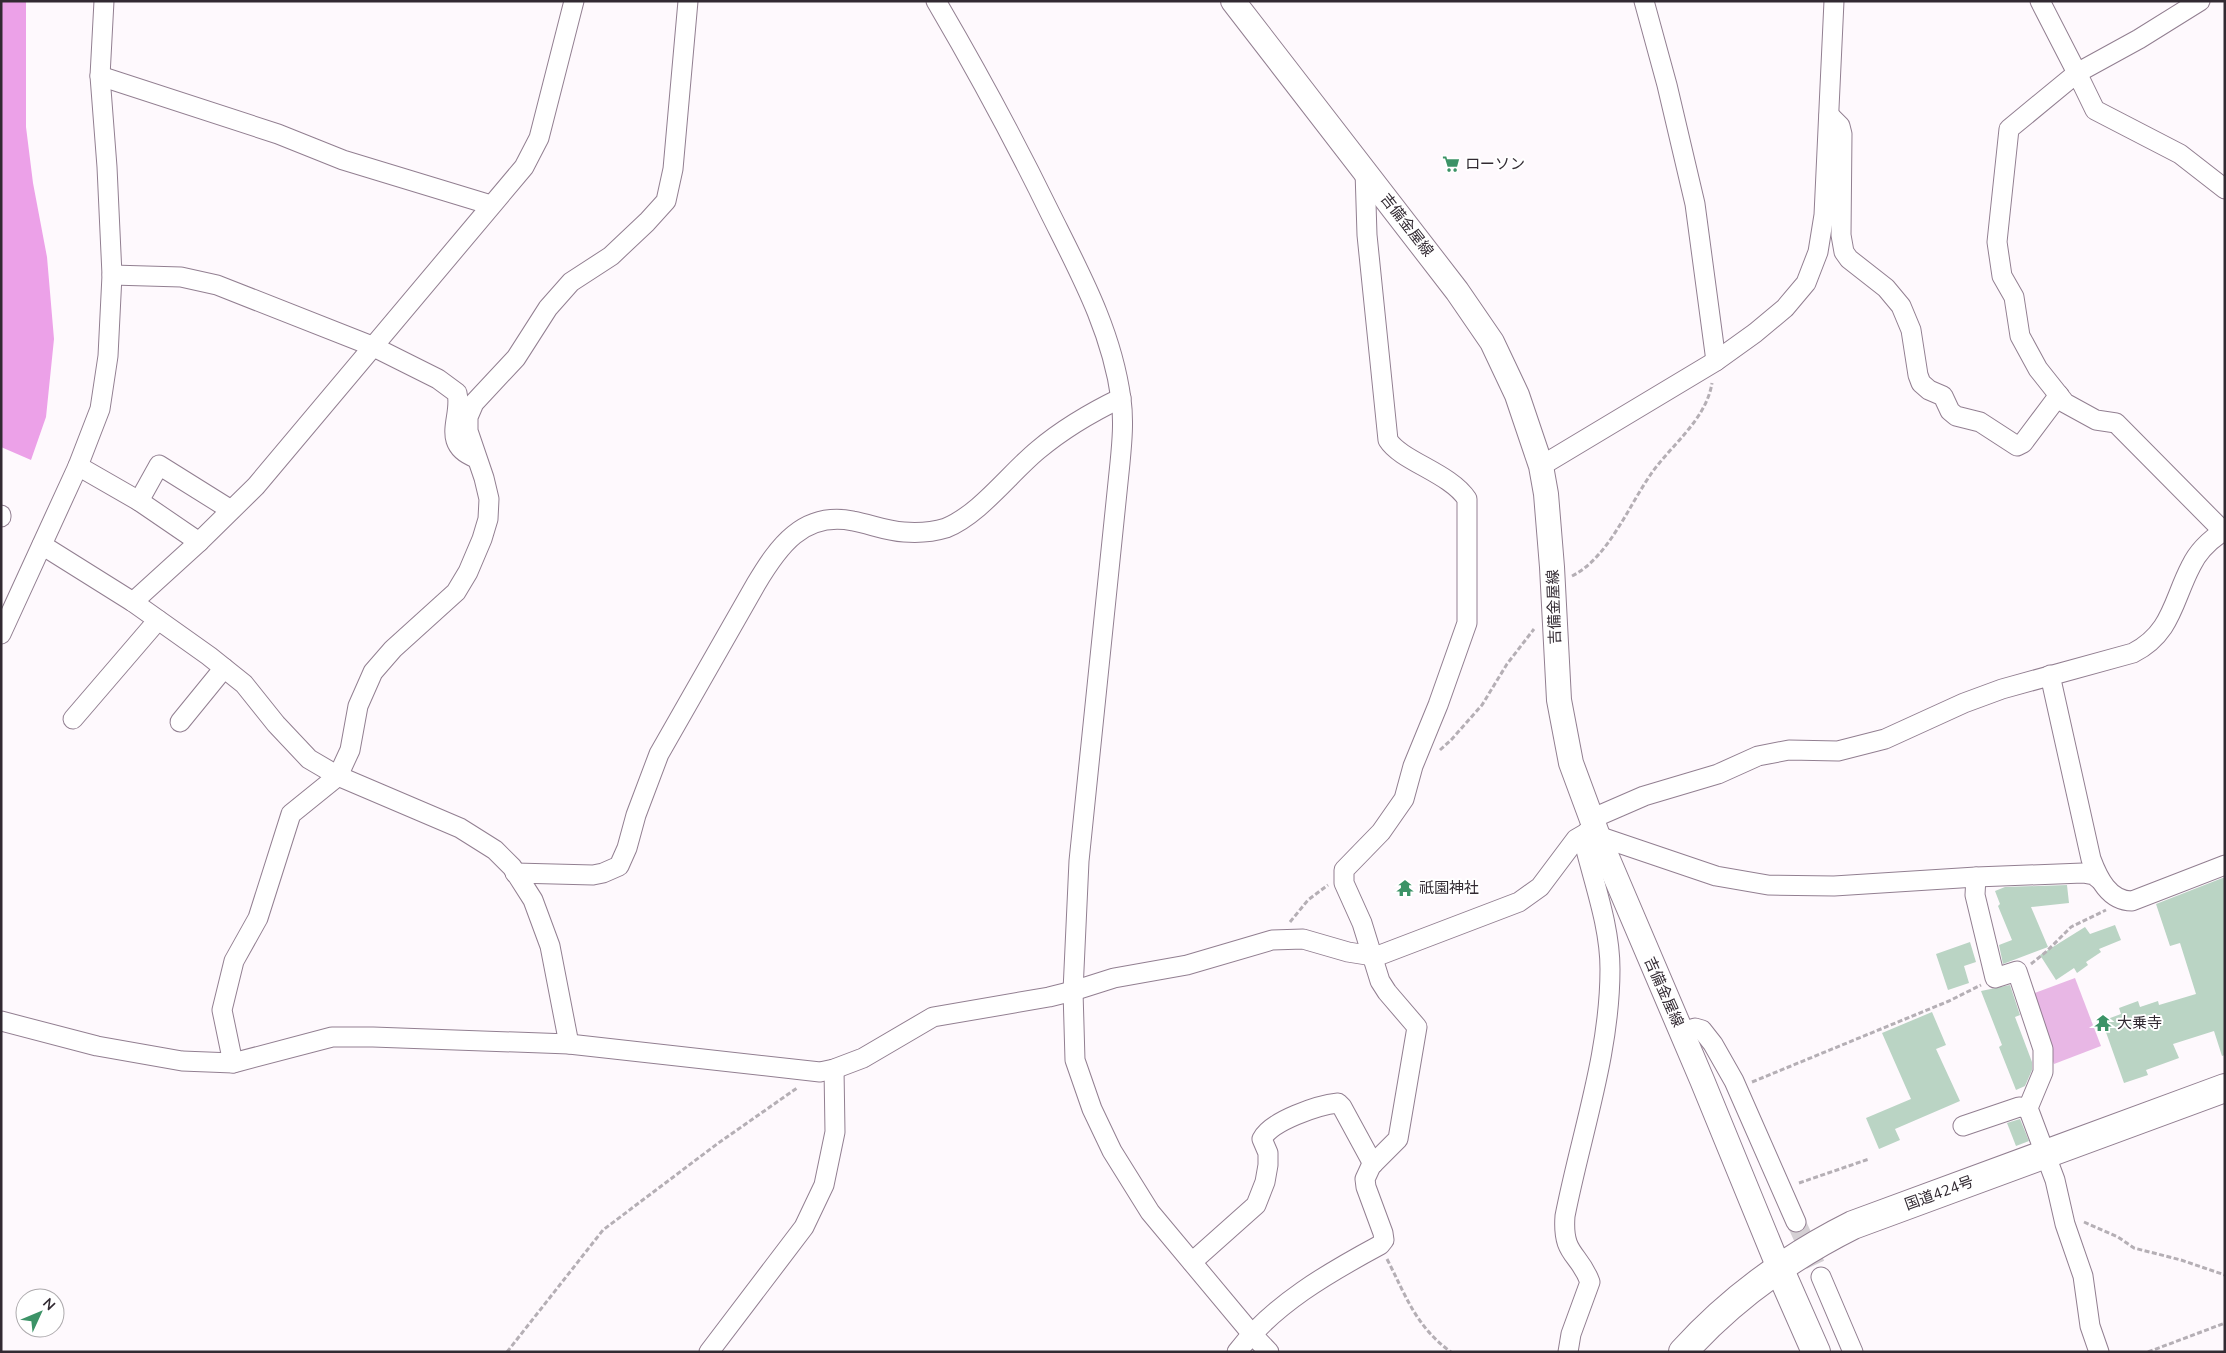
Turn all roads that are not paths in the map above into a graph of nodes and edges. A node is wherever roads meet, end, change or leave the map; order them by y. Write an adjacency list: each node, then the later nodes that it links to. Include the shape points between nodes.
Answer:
1 (104, 1): 11 (street)
2 (574, 1): 15 (street, via 539,138 524,167)
3 (688, 1): 21 (street, via 666,201 612,256 571,282 548,308 516,358 474,403 468,425)
4 (936, 1): 20 (street, via 1030,172 1092,297 1110,346)
5 (1233, 1): 13 (main road, 吉備金屋線)
6 (1644, 1): 18 (street, via 1695,204)
7 (1834, 1): 12 (street)
8 (2040, 1): 10 (street)
9 (2200, 1): 10 (street)
10 (2077, 73): 14 (street, via 2095,110 2180,154); 19 (street, via 2009,129 1997,242 2002,276 2014,297 2020,336 2038,370)
11 (100, 76): 15 (street, via 278,134 343,160); 16 (street)
12 (1829, 115): 18 (street, via 1824,215 1818,252 1806,283 1785,308); 19 (street, via 1840,126 1842,134 1841,235 1844,252 1886,288 1901,306 1911,330 1921,383 1943,396 1956,416 1980,422 2017,446 2023,443)
13 (1365, 171): 23 (main road, 吉備金屋線, via 1492,342 1517,395); 42 (street, via 1368,255 1388,440 1395,449 1434,471 1467,499 1467,623 1413,766 1404,799 1380,832 1344,870 1343,875)
14 (2225, 189)
15 (491, 205): 17 (street)
16 (112, 275): 17 (street, via 180,277 217,285); 22 (street, via 108,356 100,409)
17 (372, 346): 21 (street, via 438,379 457,393 455,430 458,444 464,452); 25 (street, via 256,486)
18 (1716, 360): 23 (street)
19 (2059, 395): 26 (street, via 2066,403 2096,420 2116,423)
20 (1121, 398): 39 (street, via 1096,410 1040,449 974,510 944,528 921,532 896,531 852,520 838,520 806,526 792,535 770,561 658,754 619,866 593,875); 43 (street, via 1120,464 1079,861)
21 (476, 458): 36 (street, via 487,489 489,509 482,539 468,572 456,592 393,649 373,672 358,706 350,750)
22 (78, 466): 24 (street); 28 (street)
23 (1540, 466): 37 (main road, 吉備金屋線, via 1549,518 1562,721 1571,763)
24 (140, 501): 25 (street, via 158,464); 27 (street)
25 (231, 510): 27 (street)
26 (2224, 530): 33 (street, via 2201,550 2191,564 2183,588 2153,641 2133,653)
27 (199, 542): 29 (street)
28 (42, 545): 29 (street); 31 (street)
29 (133, 602): 30 (street)
30 (158, 620): 32 (street); 34 (street)
31 (1, 634)
32 (224, 668): 35 (street); 36 (street, via 244,684 308,759)
33 (2050, 675): 37 (street, via 1964,703 1885,739 1838,750 1789,750 1758,756 1718,774 1644,796); 41 (street, via 2086,836)
34 (74, 719)
35 (180, 722)
36 (338, 776): 39 (street, via 460,828 495,850); 47 (street, via 291,814 258,918 234,961 222,1010)
37 (1593, 829): 40 (street, via 1716,876 1768,885 1834,886); 42 (street, via 1576,839 1540,887 1519,902); 45 (main road, 吉備金屋線); 62 (street, via 1585,844 1608,943 1609,994 1594,1095 1564,1216 1568,1248 1590,1282 1571,1334)
38 (2225, 865): 41 (street, via 2132,901 2120,899)
39 (516, 873): 46 (street, via 533,900 550,946)
40 (1976, 877): 41 (street, via 2083,873); 50 (street, via 1975,895 1995,978 2017,971 2044,1049 2044,1070)
41 (2099, 879)
42 (1374, 956): 43 (street, via 1348,952 1303,938 1272,940 1187,965 1114,978); 53 (street, via 1380,980 1387,992 1418,1027 1400,1131 1393,1145)
43 (1074, 991): 48 (street, via 933,1017 863,1058); 55 (street, via 1075,1060 1092,1109 1112,1151 1150,1212)
44 (1, 1021): 47 (street, via 97,1046 182,1061)
45 (1682, 1032): 54 (street, via 1695,1028 1702,1030 1712,1044 1737,1088); 56 (main road, 吉備金屋線)
46 (569, 1044): 47 (street, via 332,1037); 48 (street)
47 (233, 1063)
48 (827, 1071): 59 (street, via 835,1132 824,1185 804,1227)
49 (2225, 1088): 52 (highway, 国道424号)
50 (2028, 1108): 51 (street, via 2019,1107); 52 (street)
51 (1963, 1126)
52 (2045, 1154): 56 (highway, 国道424号, via 1853,1225); 66 (street, via 2083,1276 2090,1326)
53 (1373, 1164): 55 (street, via 1338,1103 1279,1124 1262,1139 1268,1154 1268,1166 1256,1205); 58 (street, via 1365,1179 1383,1232 1384,1240 1380,1246 1328,1273)
54 (1796, 1222)
55 (1192, 1262): 58 (street)
56 (1779, 1268): 63 (highway, 国道424号, via 1739,1298); 64 (highway)
57 (1821, 1277): 65 (street)
58 (1251, 1333): 60 (street); 61 (street)
59 (709, 1352)
60 (1236, 1352)
61 (1269, 1352)
62 (1568, 1352)
63 (1683, 1352)
64 (1816, 1352)
65 (1853, 1352)
66 (2099, 1352)

